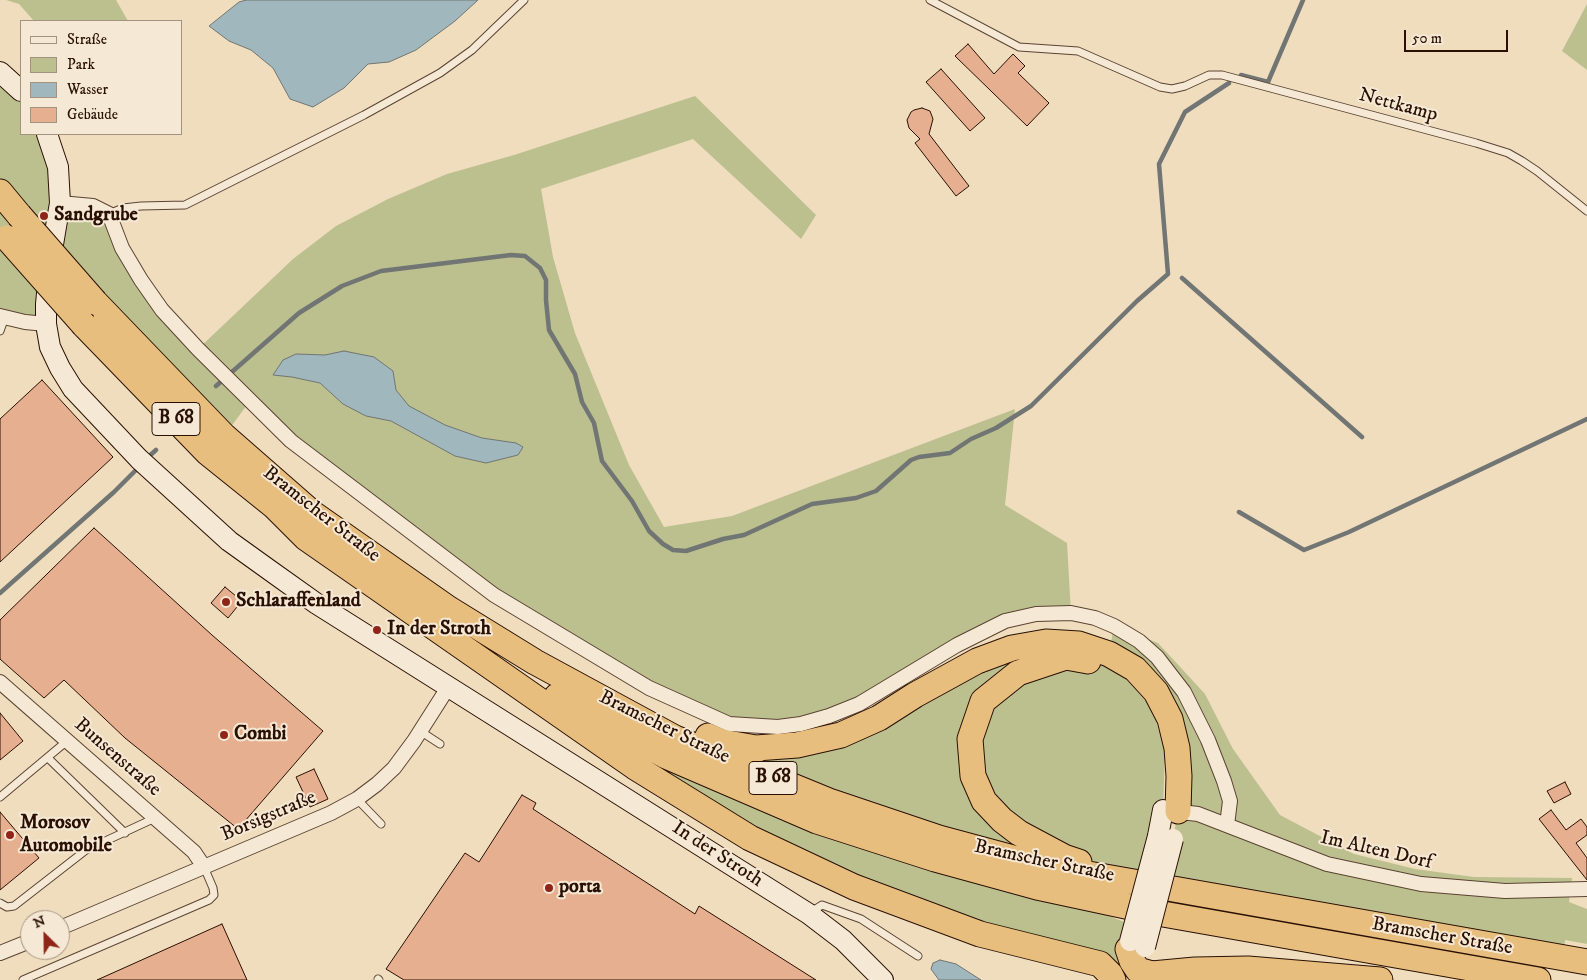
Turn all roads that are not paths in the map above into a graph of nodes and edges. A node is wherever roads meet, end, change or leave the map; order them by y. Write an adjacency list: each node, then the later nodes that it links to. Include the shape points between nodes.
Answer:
1 (524, 0): 9 (lane, via 472,50 440,73 364,115 185,204 123,208)
2 (930, 0): 8 (lane, Nettkamp, via 1018,48 1078,51 1160,87 1172,89 1209,75 1222,76 1508,153)
3 (0, 72): 4 (street)
4 (20, 90)
5 (47, 135): 7 (street, In der Stroth, via 58,167)
6 (0, 192): 10 (highway, B 68)
7 (60, 203): 9 (street, via 93,206); 12 (street, In der Stroth, via 50,262)
8 (1587, 211)
9 (109, 214): 27 (street, via 122,248 146,288 168,316 291,441 494,596 649,688 729,724 778,727 801,724 859,704 957,644 1005,621 1036,614 1071,613 1095,618 1139,641 1158,658 1184,692 1224,781 1230,801)
10 (9, 228): 14 (highway, B 68, bridge, via 84,325 208,453 274,506 306,538); 17 (highway, Bramscher Straße / B 68, bridge, via 94,302 224,436 312,513 449,609 535,662)
11 (2, 316): 12 (street); 13 (lane)
12 (46, 324): 15 (street, In der Stroth, via 50,346 73,389 143,462 229,541 316,604)
13 (0, 331)
14 (434, 629): 42 (highway, via 635,767 750,838 854,887 971,930 1100,964); 44 (highway, B 68, via 666,756 817,821 935,859 1162,914)
15 (449, 686): 18 (street, Borsigstraße); 33 (street, In der Stroth)
16 (2, 688): 19 (street, Bunsenstraße)
17 (634, 716): 24 (highway, via 681,726 722,742 756,748 797,745 841,734 879,718 915,694 977,661 1012,648 1046,642 1079,644 1110,654 1135,670 1156,692 1170,719 1177,748 1180,776); 30 (highway, Bramscher Straße / B 68, via 676,738 830,801 939,838 1043,866)
18 (420, 730): 20 (lane); 23 (street, Borsigstraße, via 394,768)
19 (67, 741): 21 (lane); 25 (street, Bunsenstraße)
20 (440, 744)
21 (48, 758): 22 (lane); 28 (lane)
22 (0, 797)
23 (357, 799): 26 (lane); 29 (street, Borsigstraße)
24 (1170, 810): 27 (street, Im Alten Dorf, via 1198,814); 30 (highway, via 1165,751 1153,710 1132,683 1102,664 1066,657 1018,673 984,701 970,739 973,776 984,801 1019,833 1064,857); 38 (street, bridge, via 1166,838)
25 (155, 818): 28 (lane); 29 (street, Bunsenstraße, via 194,852)
26 (381, 824)
27 (1228, 825): 31 (street, Im Alten Dorf, via 1327,864 1420,884 1505,891)
28 (125, 832): 32 (lane, via 86,850 14,906)
29 (204, 867): 34 (street, Borsigstraße); 40 (lane, via 214,894 209,900)
30 (1136, 882): 39 (highway, Bramscher Straße / B 68)
31 (1587, 889)
32 (0, 903)
33 (809, 914): 37 (lane, via 822,905 861,920); 41 (street, In der Stroth, via 843,940)
34 (70, 924)
35 (20, 944): 36 (street)
36 (0, 953)
37 (918, 956)
38 (1133, 961): 43 (highway, via 1152,974 1248,969)
39 (1587, 962)
40 (23, 980)
41 (884, 980)
42 (1113, 980)
43 (1380, 980)
44 (1538, 980)

